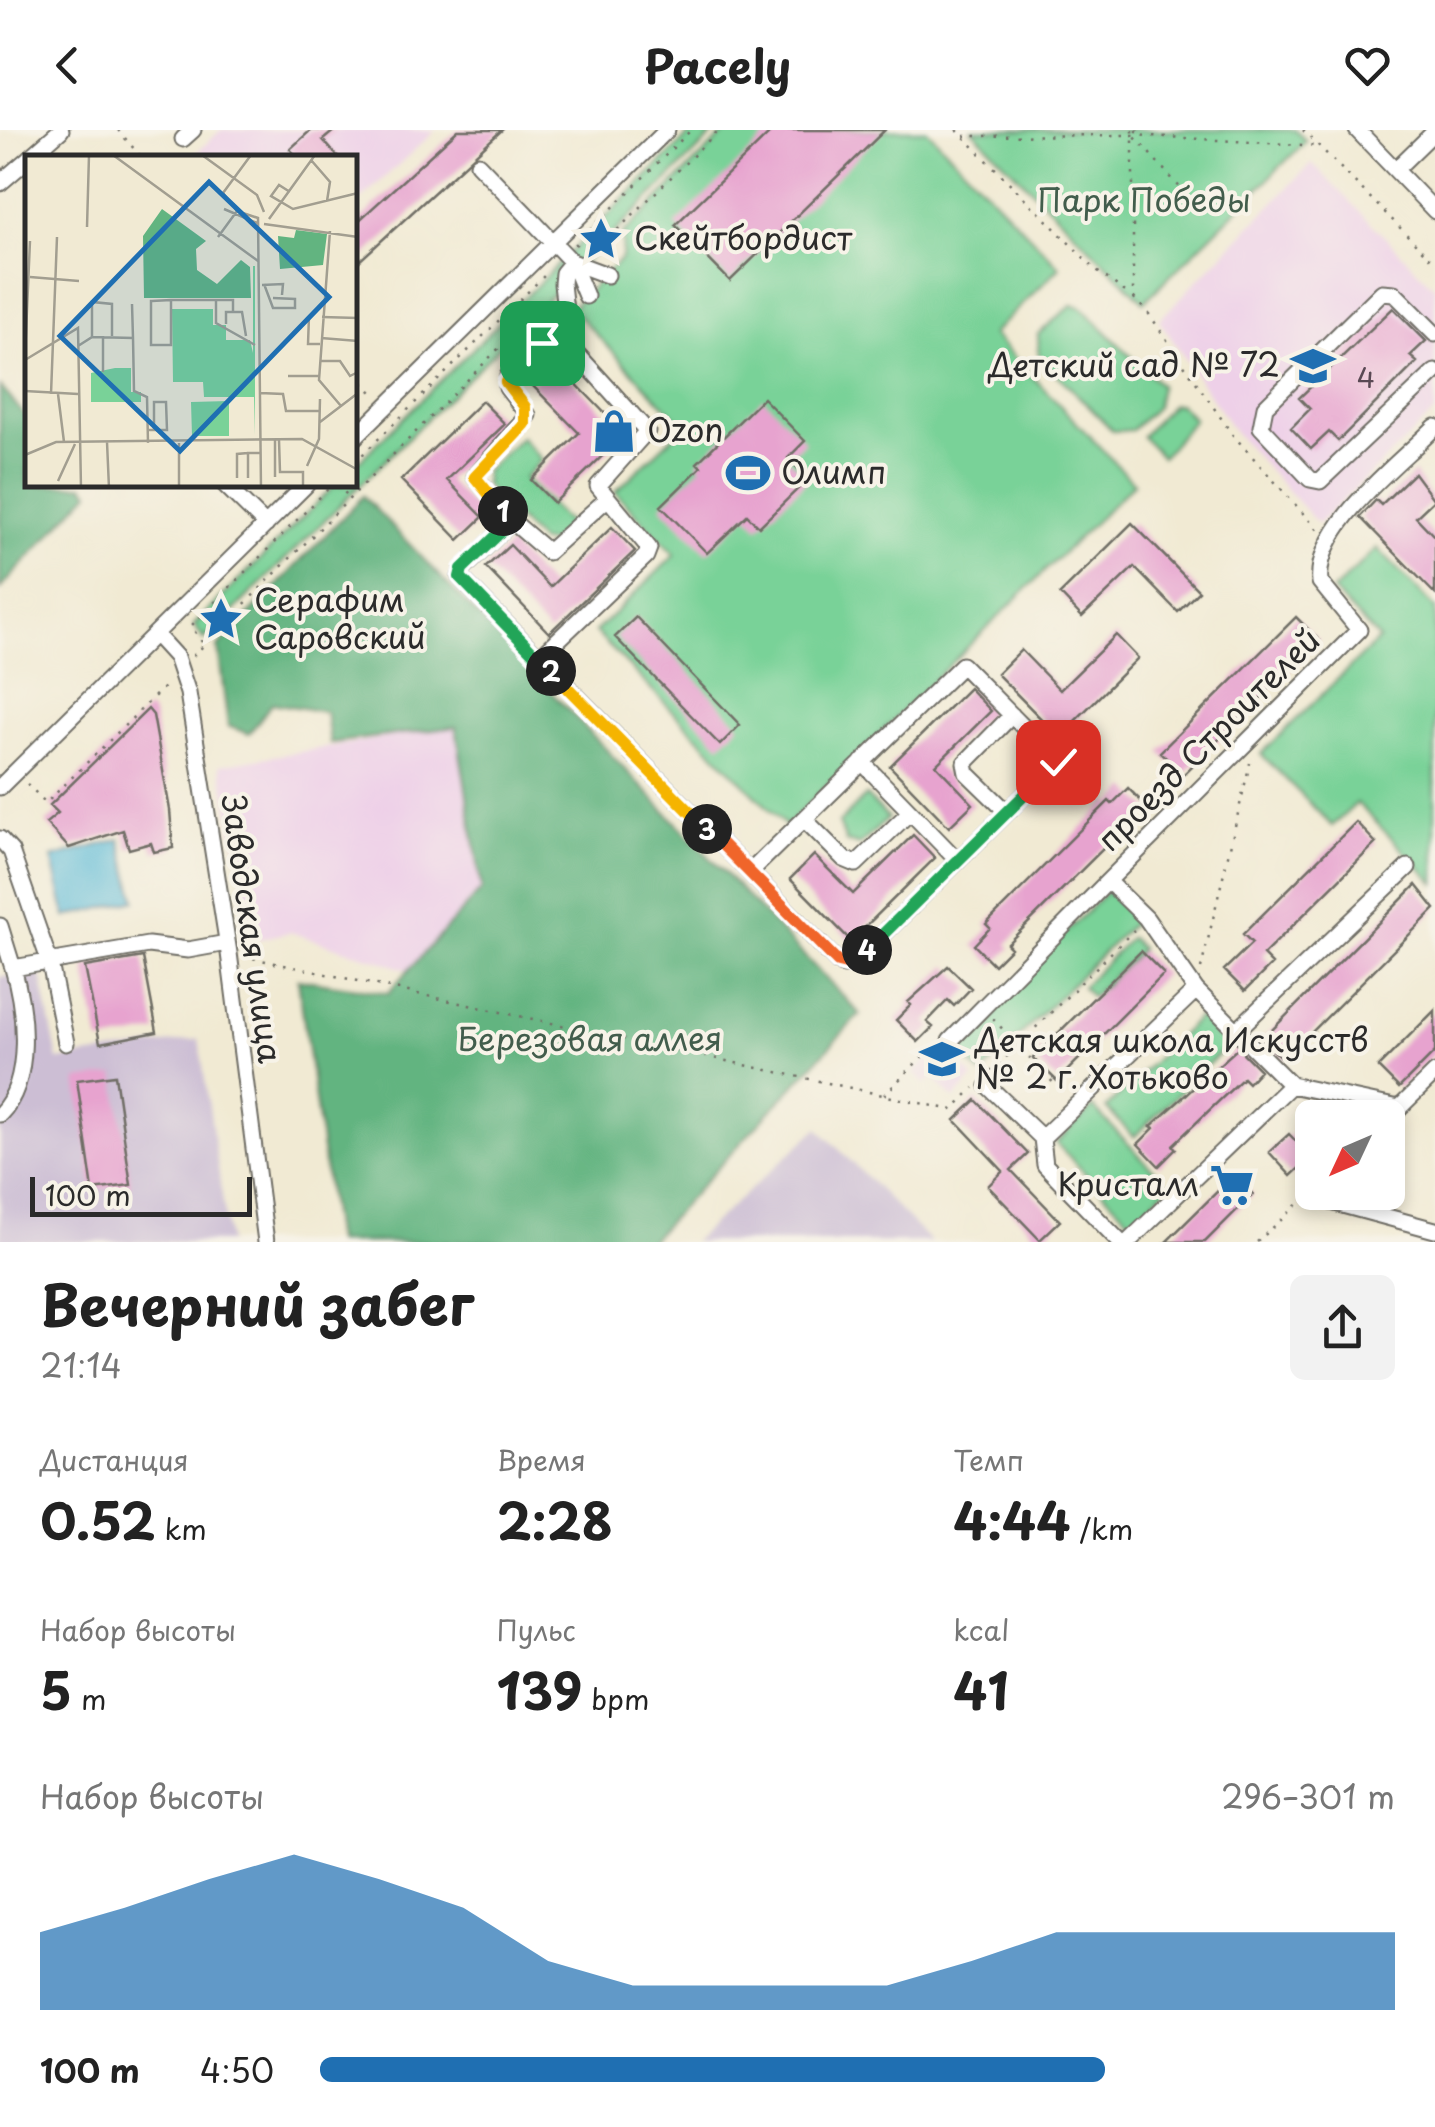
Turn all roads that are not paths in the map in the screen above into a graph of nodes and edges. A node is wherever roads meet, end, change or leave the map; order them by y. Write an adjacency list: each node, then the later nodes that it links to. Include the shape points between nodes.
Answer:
1 (62, 130): 5 (street)
2 (667, 130): 11 (street)
3 (1357, 130): 8 (street)
4 (1435, 132): 8 (street)
5 (32, 155)
6 (25, 161): 9 (street)
7 (478, 164): 11 (street)
8 (1396, 169): 10 (street)
9 (0, 183)
10 (1435, 211)
11 (553, 242): 12 (street); 19 (street)
12 (572, 261): 13 (street); 14 (street); 16 (street, via 562,284)
13 (608, 274)
14 (586, 296)
15 (1435, 334): 17 (street, via 1394,293 1382,292 1264,407 1261,427 1310,479 1320,481)
16 (570, 345): 22 (street, via 646,430 601,479); 23 (street, via 542,343 506,382 528,416 475,477)
17 (1435, 372)
18 (1435, 428): 37 (street, проезд Строителей, via 1327,540 1320,582 1358,630)
19 (358, 434)
20 (303, 488): 24 (street)
21 (242, 492): 24 (street)
22 (607, 499): 23 (street, via 548,552); 26 (street, via 646,540 646,556)
23 (512, 521): 26 (street, via 460,577)
24 (266, 525): 25 (street)
25 (155, 634): 29 (street); 39 (street, Заводская улица, via 182,668)
26 (539, 658): 36 (street)
27 (1012, 715): 28 (street, via 962,664); 31 (street, via 965,763); 31 (street, via 1058,762)
28 (862, 762): 30 (street); 32 (street)
29 (1, 786)
30 (910, 812): 32 (street, via 856,864); 34 (street)
31 (1007, 812): 34 (street)
32 (804, 819): 36 (street)
33 (0, 839): 40 (street, via 12,852)
34 (958, 860): 36 (street, via 850,965 838,962)
35 (1408, 867): 43 (street)
36 (750, 872)
37 (1108, 880): 42 (street, проезд Строителей, via 1146,918); 44 (street)
38 (0, 926): 41 (street)
39 (228, 948): 40 (street, via 148,945); 55 (street, Заводская улица)
40 (50, 963): 41 (street); 45 (street)
41 (13, 968): 51 (street, via 21,1085)
42 (1196, 990): 43 (street, проезд Строителей); 52 (street)
43 (1236, 1030): 47 (street, проезд Строителей)
44 (950, 1041)
45 (66, 1043)
46 (1435, 1073): 50 (street)
47 (1291, 1085): 49 (street); 57 (street)
48 (988, 1086): 52 (street)
49 (1346, 1100)
50 (1405, 1102)
51 (0, 1114)
52 (1042, 1138): 56 (street, via 1045,1165)
53 (1361, 1210): 54 (street)
54 (1435, 1230)
55 (266, 1242)
56 (1120, 1242)
57 (1128, 1242)

